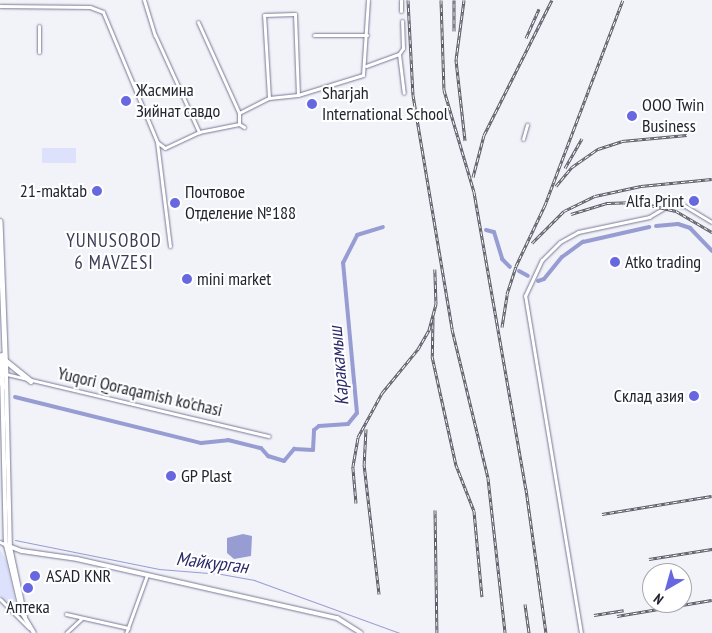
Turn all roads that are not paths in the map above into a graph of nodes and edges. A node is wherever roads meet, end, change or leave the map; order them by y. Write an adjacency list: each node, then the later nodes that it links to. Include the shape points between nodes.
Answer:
1 (1, 0): 5 (street)
2 (144, 0): 22 (street, via 155,35)
3 (368, 0): 11 (street)
4 (401, 0): 6 (street)
5 (1, 6): 24 (street, via 90,7 103,12)
6 (401, 11)
7 (402, 21): 13 (street, via 403,48)
8 (198, 22): 18 (street)
9 (39, 26): 12 (street)
10 (314, 35): 11 (street)
11 (366, 35): 14 (street)
12 (39, 52)
13 (399, 54): 14 (street); 15 (street)
14 (366, 66): 16 (street, via 364,76)
15 (404, 93)
16 (298, 95): 17 (street); 17 (street, via 295,14 264,15)
17 (269, 98): 18 (street)
18 (239, 113): 19 (street)
19 (239, 124): 21 (street); 22 (street)
20 (527, 124): 23 (street)
21 (244, 127)
22 (199, 132): 24 (street, via 165,148)
23 (523, 139)
24 (157, 142): 27 (street)
25 (0, 221): 28 (main road)
26 (712, 222): 48 (street, via 685,206 671,204 650,217 578,232 560,242 542,260 525,296)
27 (170, 246)
28 (4, 342): 29 (main road); 30 (main road)
29 (1, 352): 31 (main road)
30 (5, 360): 31 (main road); 33 (main road)
31 (2, 372): 33 (street, Yuqori Qoraqamish ko'chasi); 34 (street)
32 (0, 380): 34 (main road)
33 (31, 381): 35 (street, Yuqori Qoraqamish ko'chasi)
34 (5, 388): 37 (street)
35 (268, 436)
36 (0, 542): 37 (street)
37 (8, 546): 38 (street); 42 (street)
38 (147, 575): 43 (street); 47 (street, via 337,618)
39 (0, 600): 42 (street)
40 (66, 614): 41 (street)
41 (82, 618): 43 (street); 45 (street)
42 (30, 628): 44 (street)
43 (128, 628): 46 (street)
44 (34, 633)
45 (66, 633)
46 (126, 633)
47 (361, 633)
48 (581, 633)

